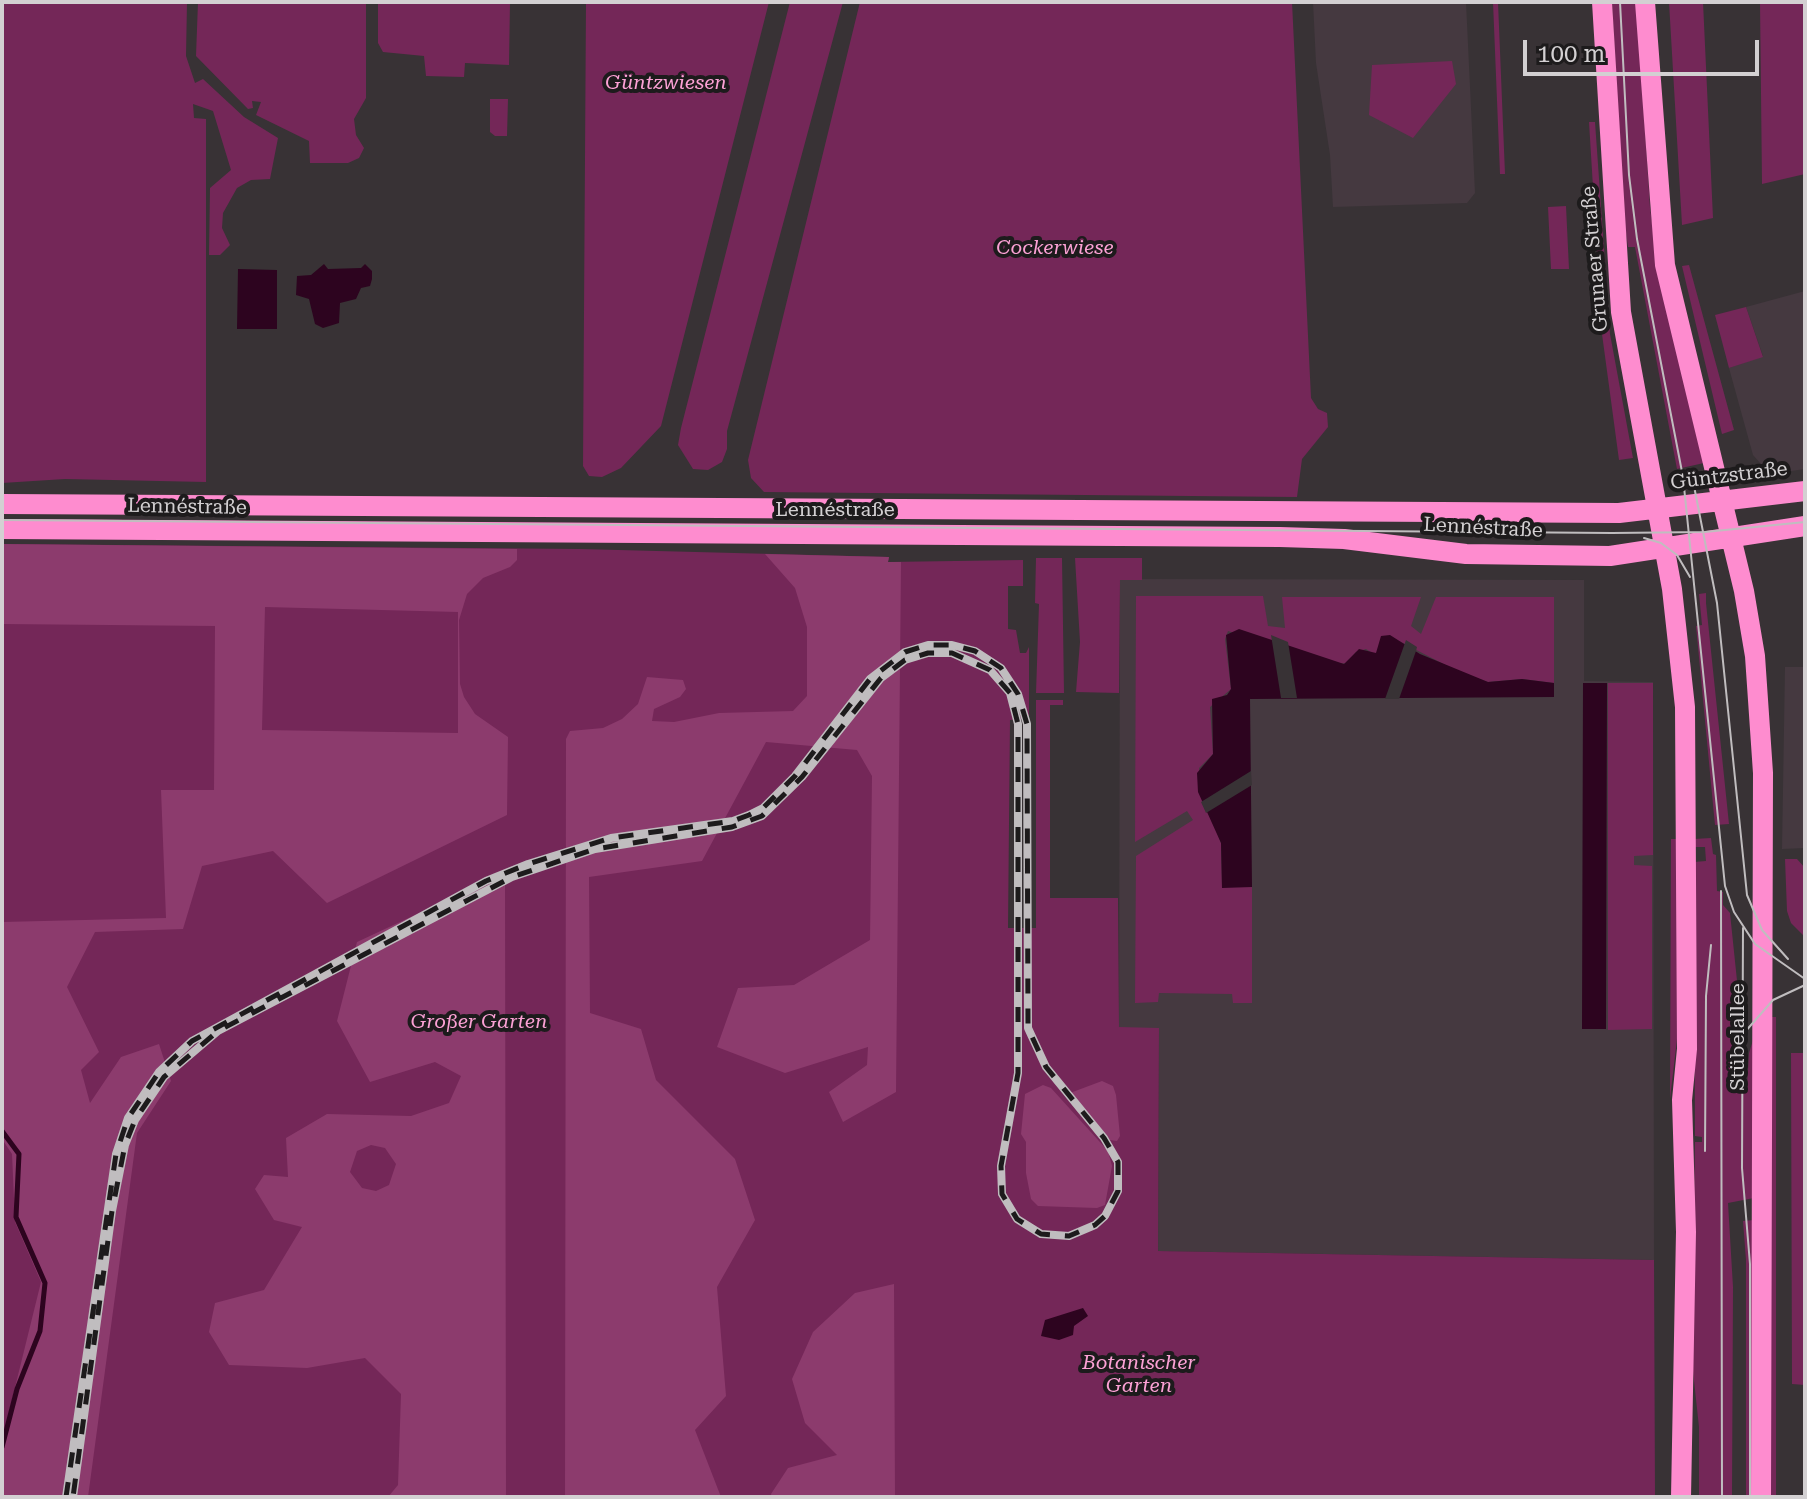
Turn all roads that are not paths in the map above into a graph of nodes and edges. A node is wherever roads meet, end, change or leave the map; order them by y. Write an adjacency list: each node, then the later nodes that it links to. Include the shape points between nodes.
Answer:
1 (1602, 2): 6 (main road, Grunaer Straße, via 1620,299)
2 (1645, 2): 4 (main road, via 1665,265)
3 (1805, 491): 4 (main road, Güntzstraße)
4 (1722, 501): 6 (main road, Güntzstraße); 9 (main road, Stübelallee)
5 (2, 504): 6 (main road, Lennéstraße, via 1587,513)
6 (1658, 509): 10 (main road, Grunaer Straße)
7 (1805, 526): 9 (main road)
8 (2, 529): 10 (main road, Lennéstraße, via 1280,537 1466,554 1618,556)
9 (1730, 537): 10 (main road); 12 (main road, Stübelallee, via 1755,656 1763,773)
10 (1665, 549): 11 (main road, Grunaer Straße, via 1685,707)
11 (1681, 1497)
12 (1761, 1497)

